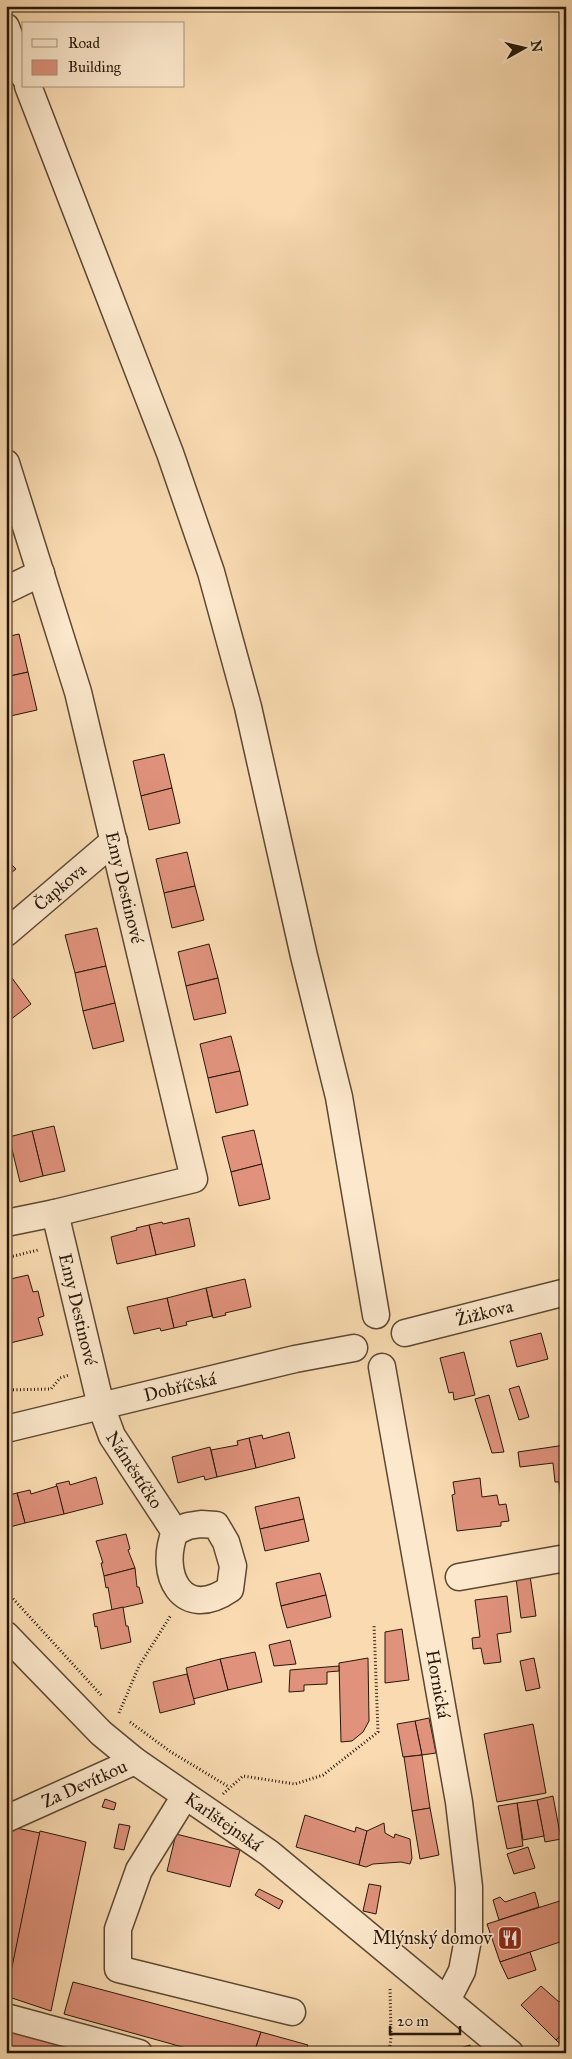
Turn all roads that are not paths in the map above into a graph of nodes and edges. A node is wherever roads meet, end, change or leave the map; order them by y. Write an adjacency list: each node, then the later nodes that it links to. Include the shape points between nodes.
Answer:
1 (6, 27): 2 (street)
2 (22, 71)
3 (29, 88): 12 (street, via 170,453 211,572 248,708 339,1097)
4 (6, 463): 5 (street, Emy Destinové)
5 (41, 573): 6 (street); 7 (street, Emy Destinové, via 78,692)
6 (6, 590)
7 (114, 841): 8 (street, Čapkova); 9 (street, Emy Destinové, via 194,1179)
8 (6, 933)
9 (55, 1213): 10 (street, Emy Destinové); 16 (street, Emy Destinové)
10 (6, 1223)
11 (566, 1292): 13 (street, Žižkova)
12 (376, 1314): 13 (street, via 394,1318); 14 (street, via 367,1317 355,1330)
13 (405, 1333): 15 (street, via 404,1351 398,1359)
14 (354, 1348): 15 (street, via 365,1363); 16 (street, Dobříčská)
15 (382, 1367): 25 (street, Hornická, via 440,1688 466,1854 468,1934 462,1971)
16 (101, 1406): 17 (street, Dobříčská); 18 (street, Náměstíčko, via 112,1436)
17 (6, 1429)
18 (174, 1532): 18 (street, via 188,1526 216,1525 226,1542 233,1566 230,1589 205,1600 183,1596 175,1584 168,1556)
19 (566, 1558): 20 (street)
20 (459, 1576)
21 (6, 1635): 22 (street, Karlštejnská, via 101,1733)
22 (135, 1762): 23 (street, Karlštejnská); 24 (street, Za Devítkou)
23 (196, 1802): 25 (street, Karlštejnská, via 269,1853); 26 (street, via 139,1870 118,1929 118,1969)
24 (6, 1819)
25 (447, 2000): 29 (street, Karlštejnská)
26 (292, 2012)
27 (6, 2017): 28 (street)
28 (139, 2053)
29 (510, 2053)

